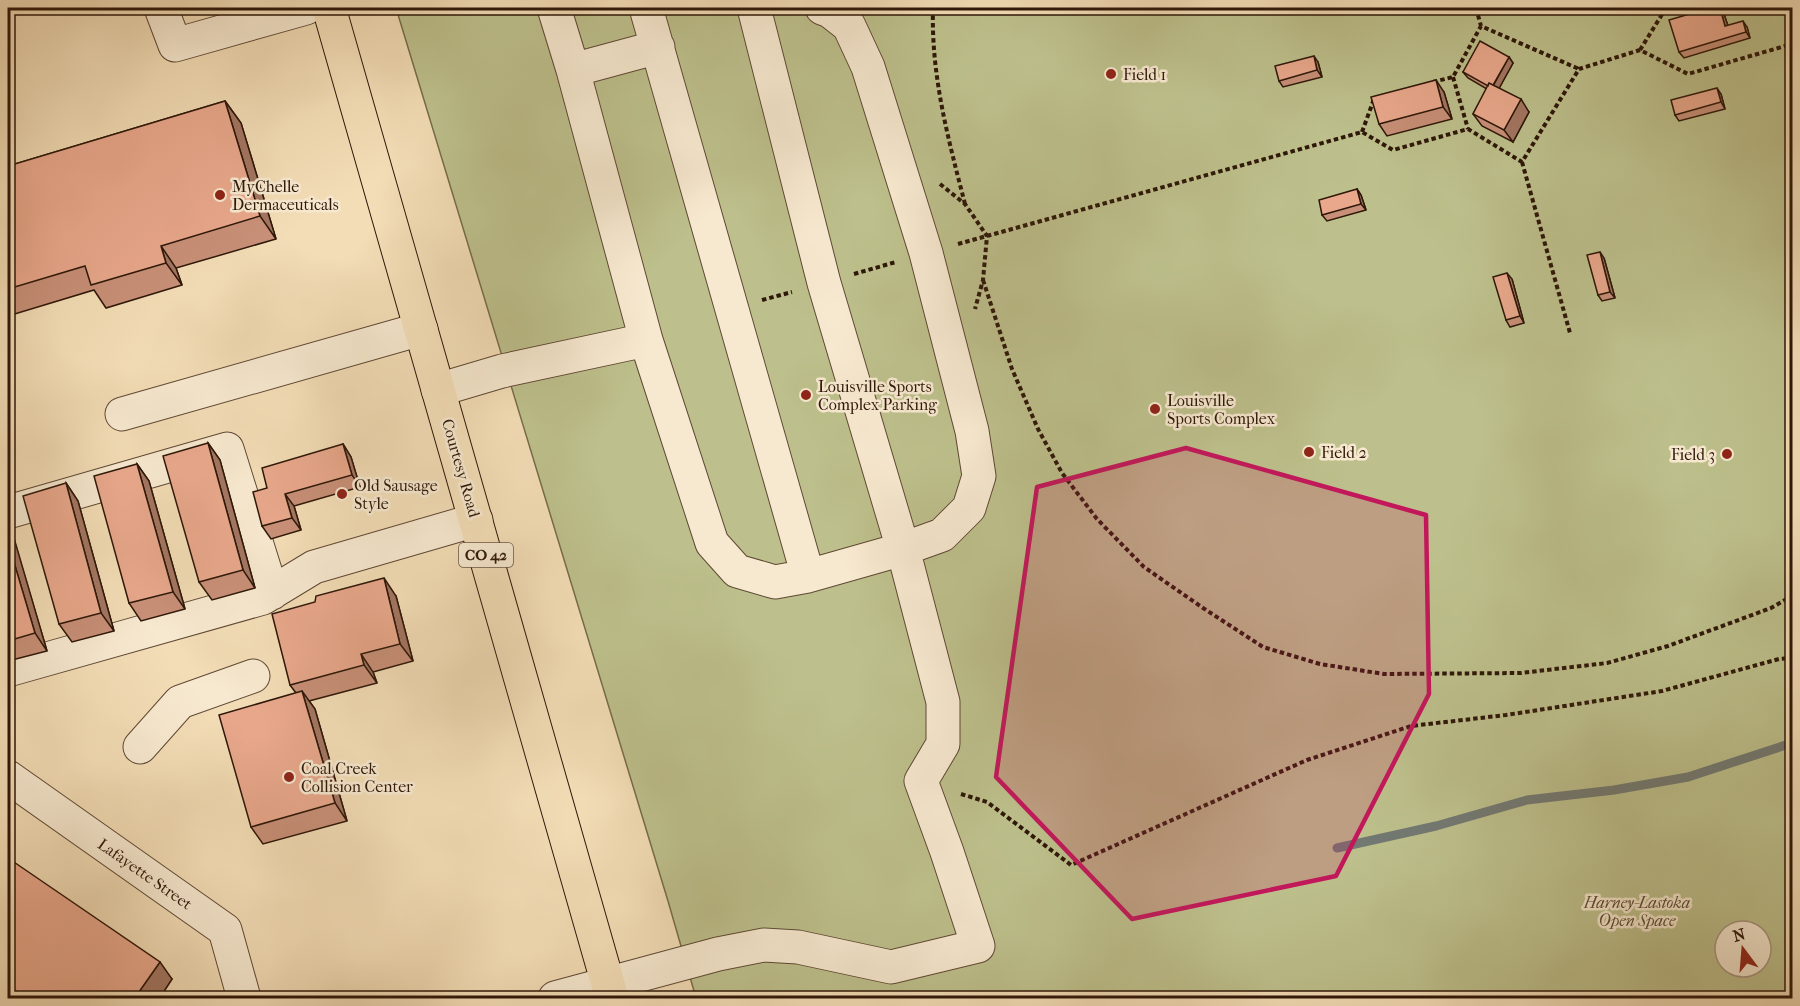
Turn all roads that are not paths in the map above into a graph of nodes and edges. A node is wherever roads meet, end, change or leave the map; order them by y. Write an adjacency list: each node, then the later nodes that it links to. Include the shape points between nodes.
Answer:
1 (161, 8): 2 (street, via 175,45)
2 (306, 8)
3 (329, 8): 10 (main road, Courtesy Road / CO 42)
4 (554, 8): 9 (street)
5 (646, 8): 8 (street)
6 (822, 8): 16 (street, via 849,26 868,67 926,253 980,476 969,508 942,535)
7 (762, 9): 16 (street, via 824,283)
8 (658, 47): 9 (street); 17 (street)
9 (573, 70): 11 (street)
10 (421, 329): 12 (main road, Courtesy Road / CO 42); 13 (street)
11 (646, 340): 12 (street); 17 (street, via 712,543 737,571 775,582)
12 (438, 390): 15 (main road, Courtesy Road / CO 42)
13 (122, 414)
14 (8, 512): 18 (street, via 227,449)
15 (476, 520): 18 (street, via 314,567); 23 (main road, Courtesy Road / CO 42)
16 (903, 549): 17 (street); 23 (street, via 943,702 943,744 921,781 978,946 891,968 798,947 764,945 664,970)
17 (808, 576)
18 (272, 593): 19 (street)
19 (8, 670)
20 (253, 676): 21 (street, via 180,702)
21 (140, 747)
22 (8, 777): 24 (street, Lafayette Street, via 225,930)
23 (610, 991): 25 (street)
24 (244, 999)
25 (555, 999)

